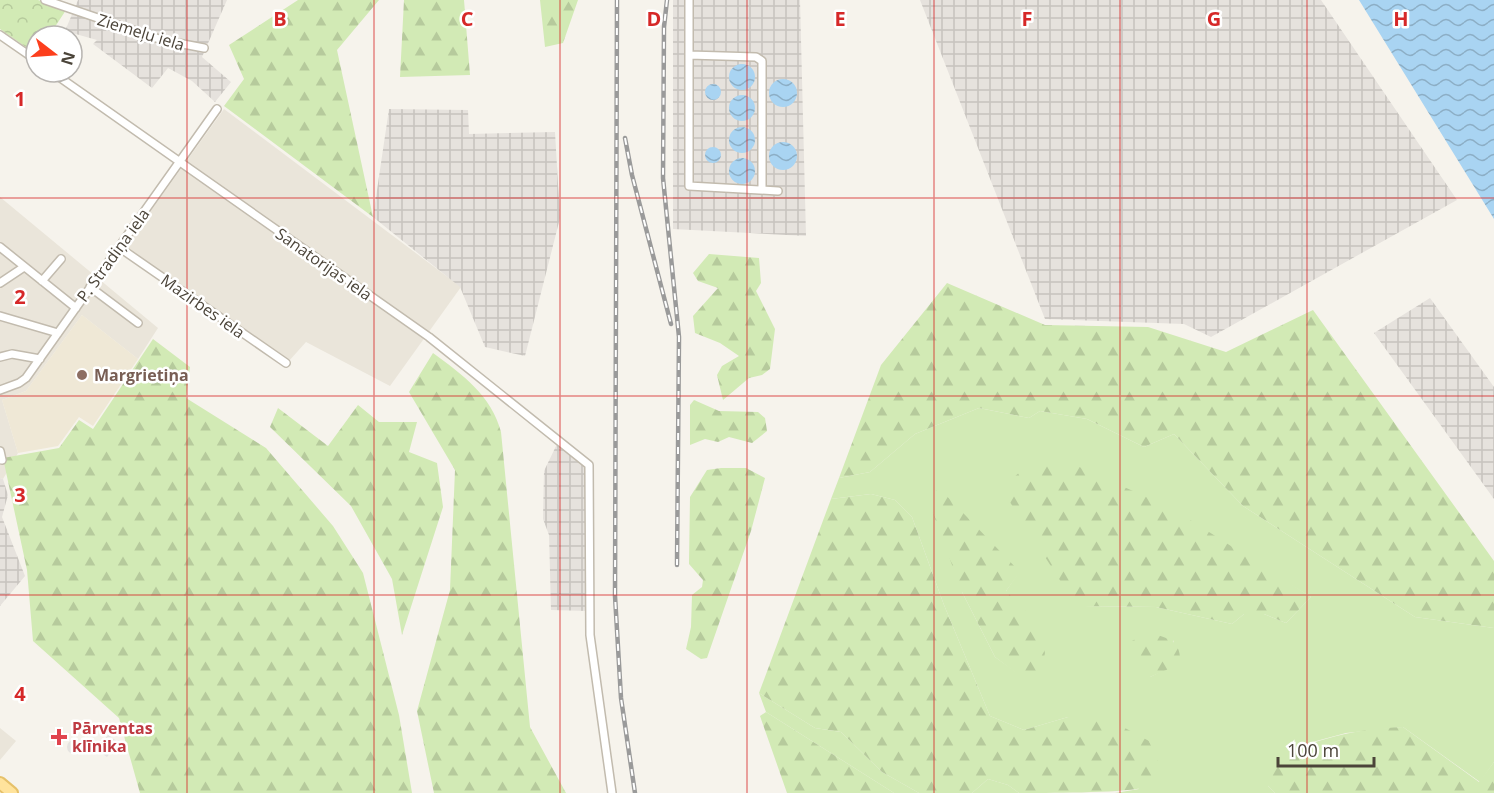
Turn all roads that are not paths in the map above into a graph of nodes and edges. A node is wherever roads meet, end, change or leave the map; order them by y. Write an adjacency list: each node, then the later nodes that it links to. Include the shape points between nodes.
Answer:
1 (45, 0): 4 (street, Ziemeļu iela, via 162,40)
2 (689, 0): 6 (street)
3 (0, 35): 5 (street)
4 (204, 48)
5 (24, 52)
6 (689, 55): 10 (street, via 756,57 762,61); 10 (street, via 689,186)
7 (69, 84): 9 (street, Sanatorijas iela)
8 (218, 109): 9 (street, P. Stradiņa iela)
9 (179, 162): 13 (street, P. Stradiņa iela); 31 (street, Sanatorijas iela, via 429,337 590,465 590,635)
10 (762, 190): 11 (street)
11 (778, 191)
12 (0, 247): 15 (street)
13 (120, 248): 18 (street, P. Stradiņa iela); 25 (street, Mazirbes iela)
14 (61, 259): 16 (street)
15 (24, 267): 16 (street); 17 (street)
16 (42, 281): 19 (street)
17 (0, 283)
18 (90, 287): 19 (street, P. Stradiņa iela); 21 (street)
19 (76, 308): 22 (street, P. Stradiņa iela)
20 (0, 316): 22 (street)
21 (138, 323)
22 (58, 333): 24 (street, P. Stradiņa iela)
23 (0, 357): 24 (street, via 12,354)
24 (40, 359): 26 (street, P. Stradiņa iela, via 19,383)
25 (286, 363)
26 (0, 390)
27 (0, 451): 28 (street)
28 (2, 460)
29 (0, 783): 30 (main road)
30 (12, 793)
31 (612, 793)

